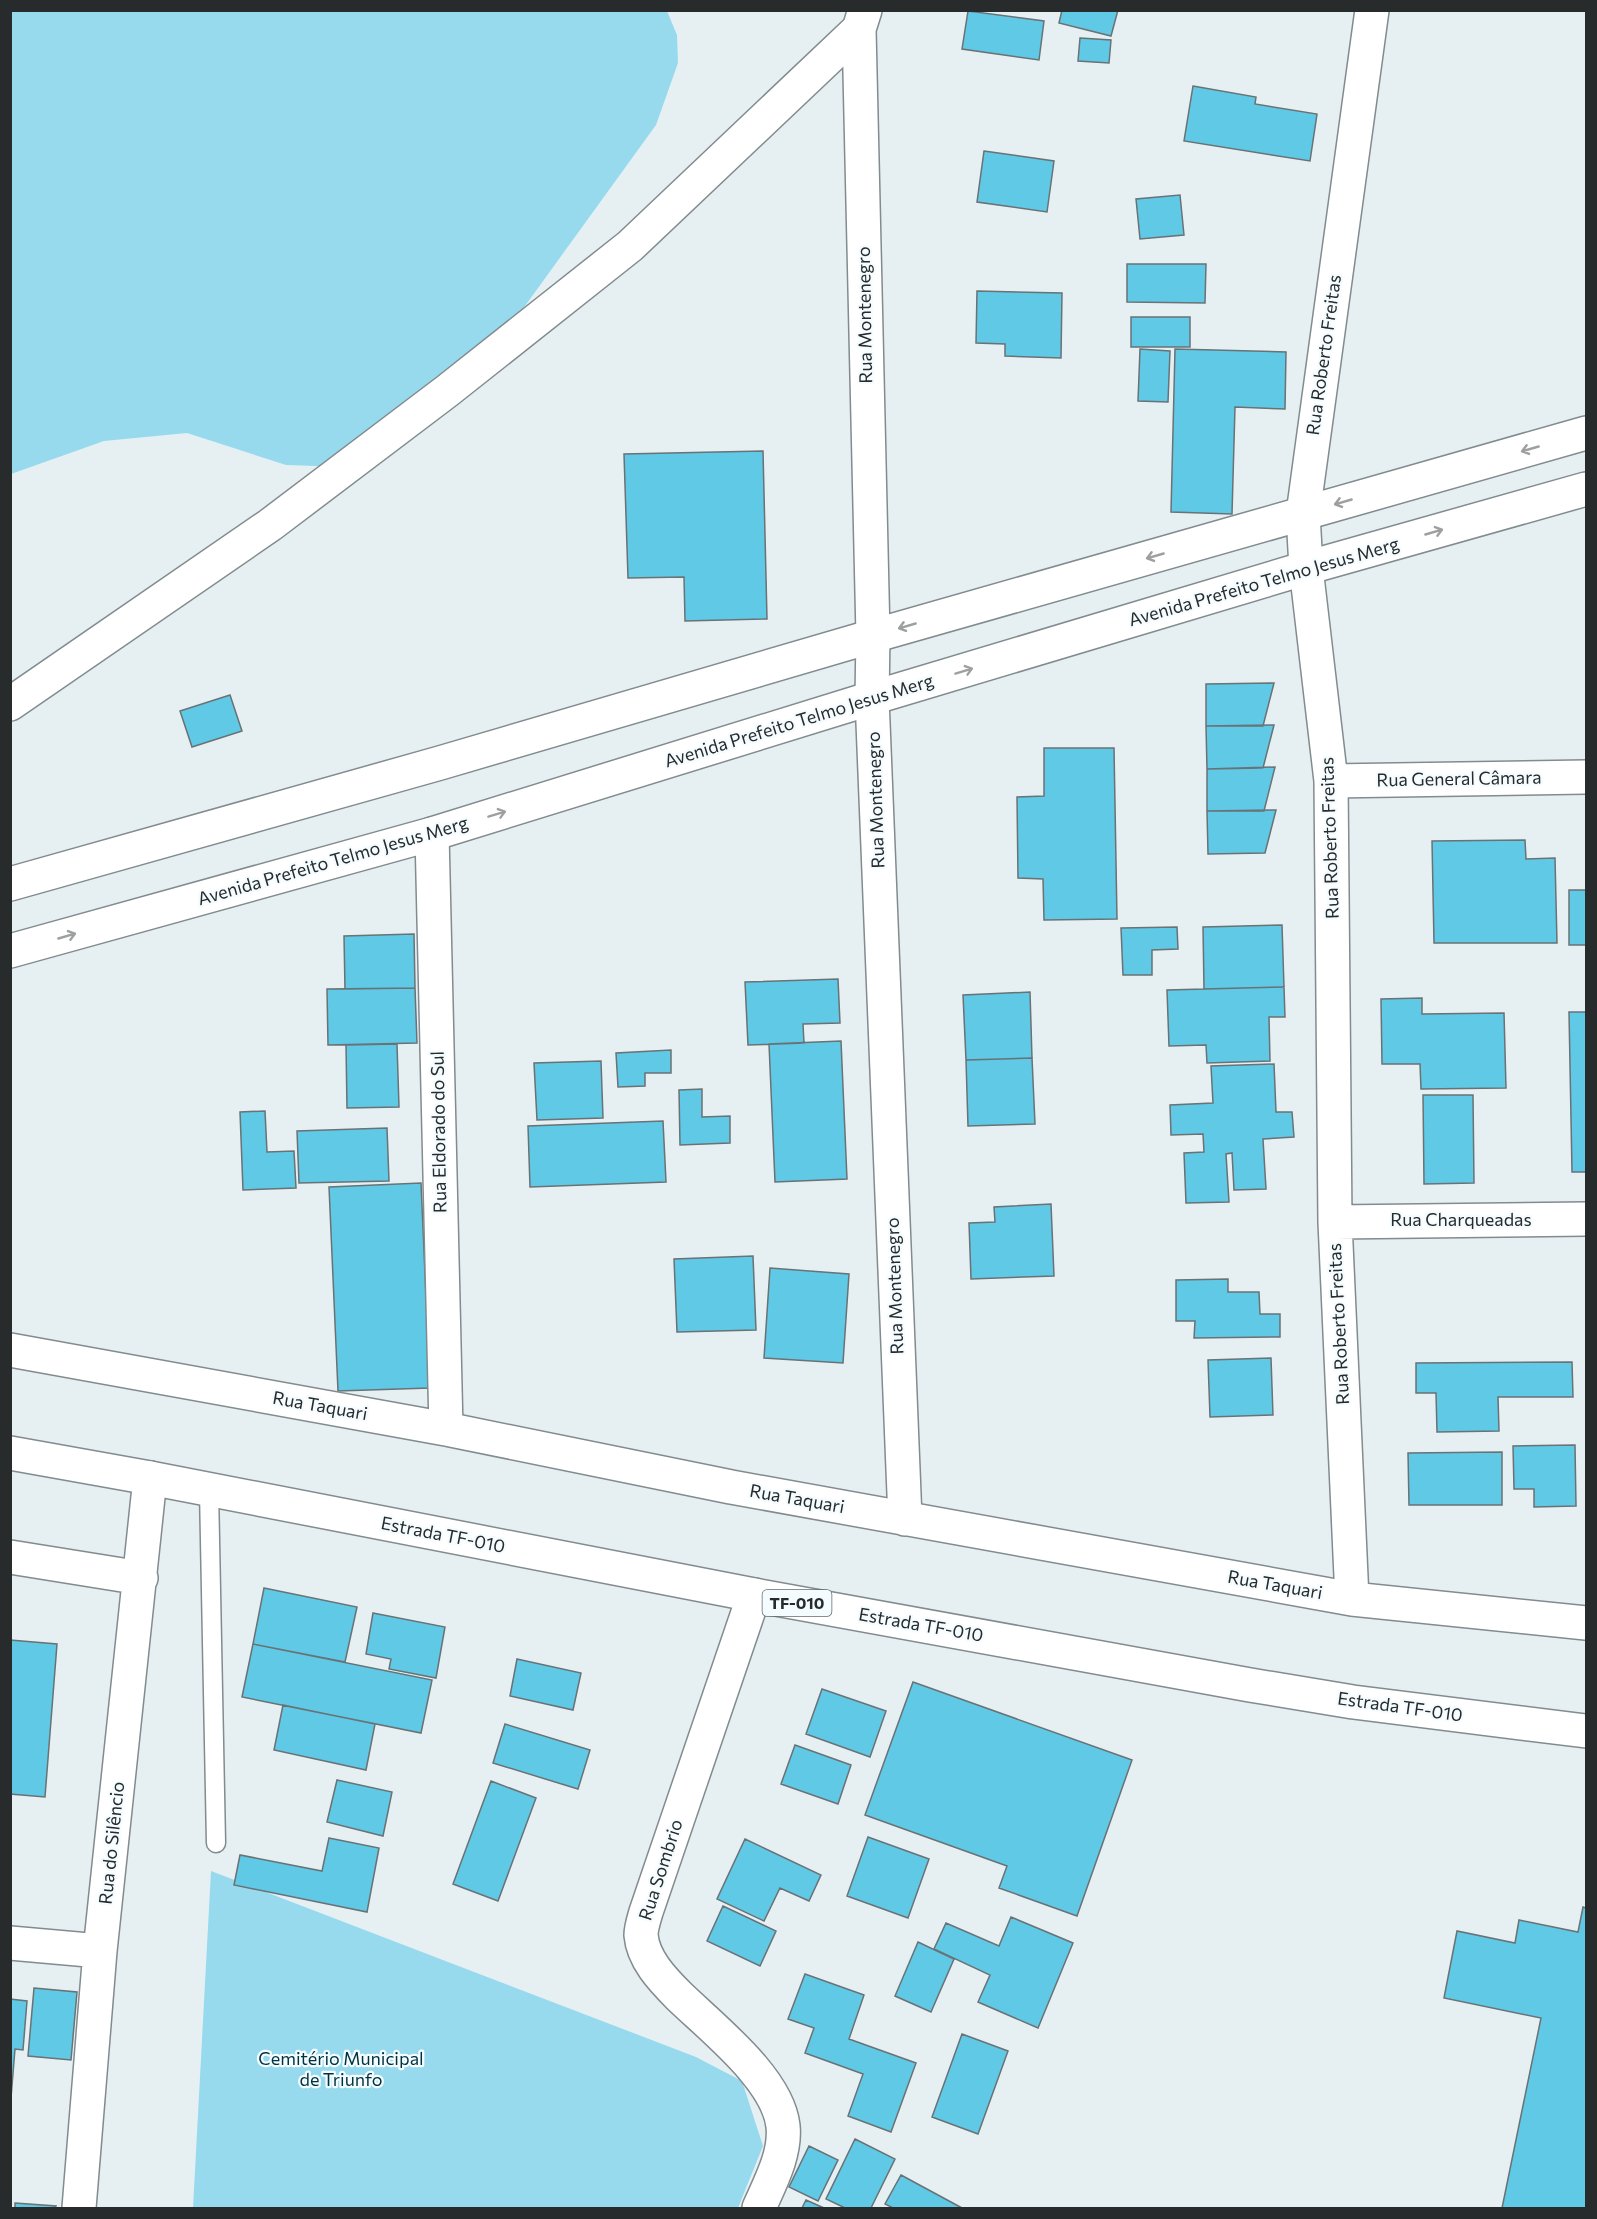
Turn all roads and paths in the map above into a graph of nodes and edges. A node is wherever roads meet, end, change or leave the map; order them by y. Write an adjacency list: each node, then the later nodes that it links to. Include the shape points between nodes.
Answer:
1 (1372, 10): 5 (street, Rua Roberto Freitas)
2 (862, 20): 7 (street, Rua Montenegro); 9 (street, via 630,246 270,525)
3 (1587, 432): 5 (street, one-way to 5)
4 (1587, 489): 6 (street, Avenida Prefeito Telmo Jesus Merg, one-way to 4)
5 (1303, 514): 6 (street, Rua Roberto Freitas); 7 (street, one-way to 7)
6 (1306, 568): 8 (street, Avenida Prefeito Telmo Jesus Merg, one-way to 6); 11 (street, Rua Roberto Freitas)
7 (873, 636): 8 (street, Rua Montenegro); 13 (street)
8 (872, 698): 12 (street, Avenida Prefeito Telmo Jesus Merg, one-way to 8); 22 (street, Rua Montenegro)
9 (10, 704)
10 (1587, 777): 11 (street, Rua General Câmara)
11 (1331, 781): 16 (street, Rua Roberto Freitas)
12 (432, 834): 14 (street, Avenida Prefeito Telmo Jesus Merg, one-way to 12); 18 (street, Rua Eldorado do Sul)
13 (10, 884)
14 (10, 951)
15 (1587, 1219): 16 (street, Rua Charqueadas)
16 (1335, 1222): 26 (street, Rua Roberto Freitas)
17 (10, 1350): 18 (street, Rua Taquari)
18 (446, 1430): 22 (street, Rua Taquari)
19 (10, 1453): 20 (street, Estrada TF-010 / TF-010)
20 (150, 1478): 21 (street, Estrada TF-010 / TF-010); 24 (street, Rua do Silêncio)
21 (209, 1490): 25 (street, Estrada TF-010 / TF-010); 29 (lane)
22 (905, 1519): 26 (street, Rua Taquari)
23 (10, 1557): 24 (street)
24 (141, 1578): 31 (street, Rua do Silêncio)
25 (754, 1595): 28 (street, Estrada TF-010 / TF-010, via 1273,1689); 33 (street, Rua Sombrio, via 641,1934 648,1958 662,1978 751,2065 777,2105 783,2126 781,2149)
26 (1353, 1599): 27 (street, Rua Taquari)
27 (1587, 1623)
28 (1587, 1731)
29 (216, 1843)
30 (10, 1943): 31 (street)
31 (100, 1951): 32 (street, Rua do Silêncio)
32 (79, 2208)
33 (759, 2208)

